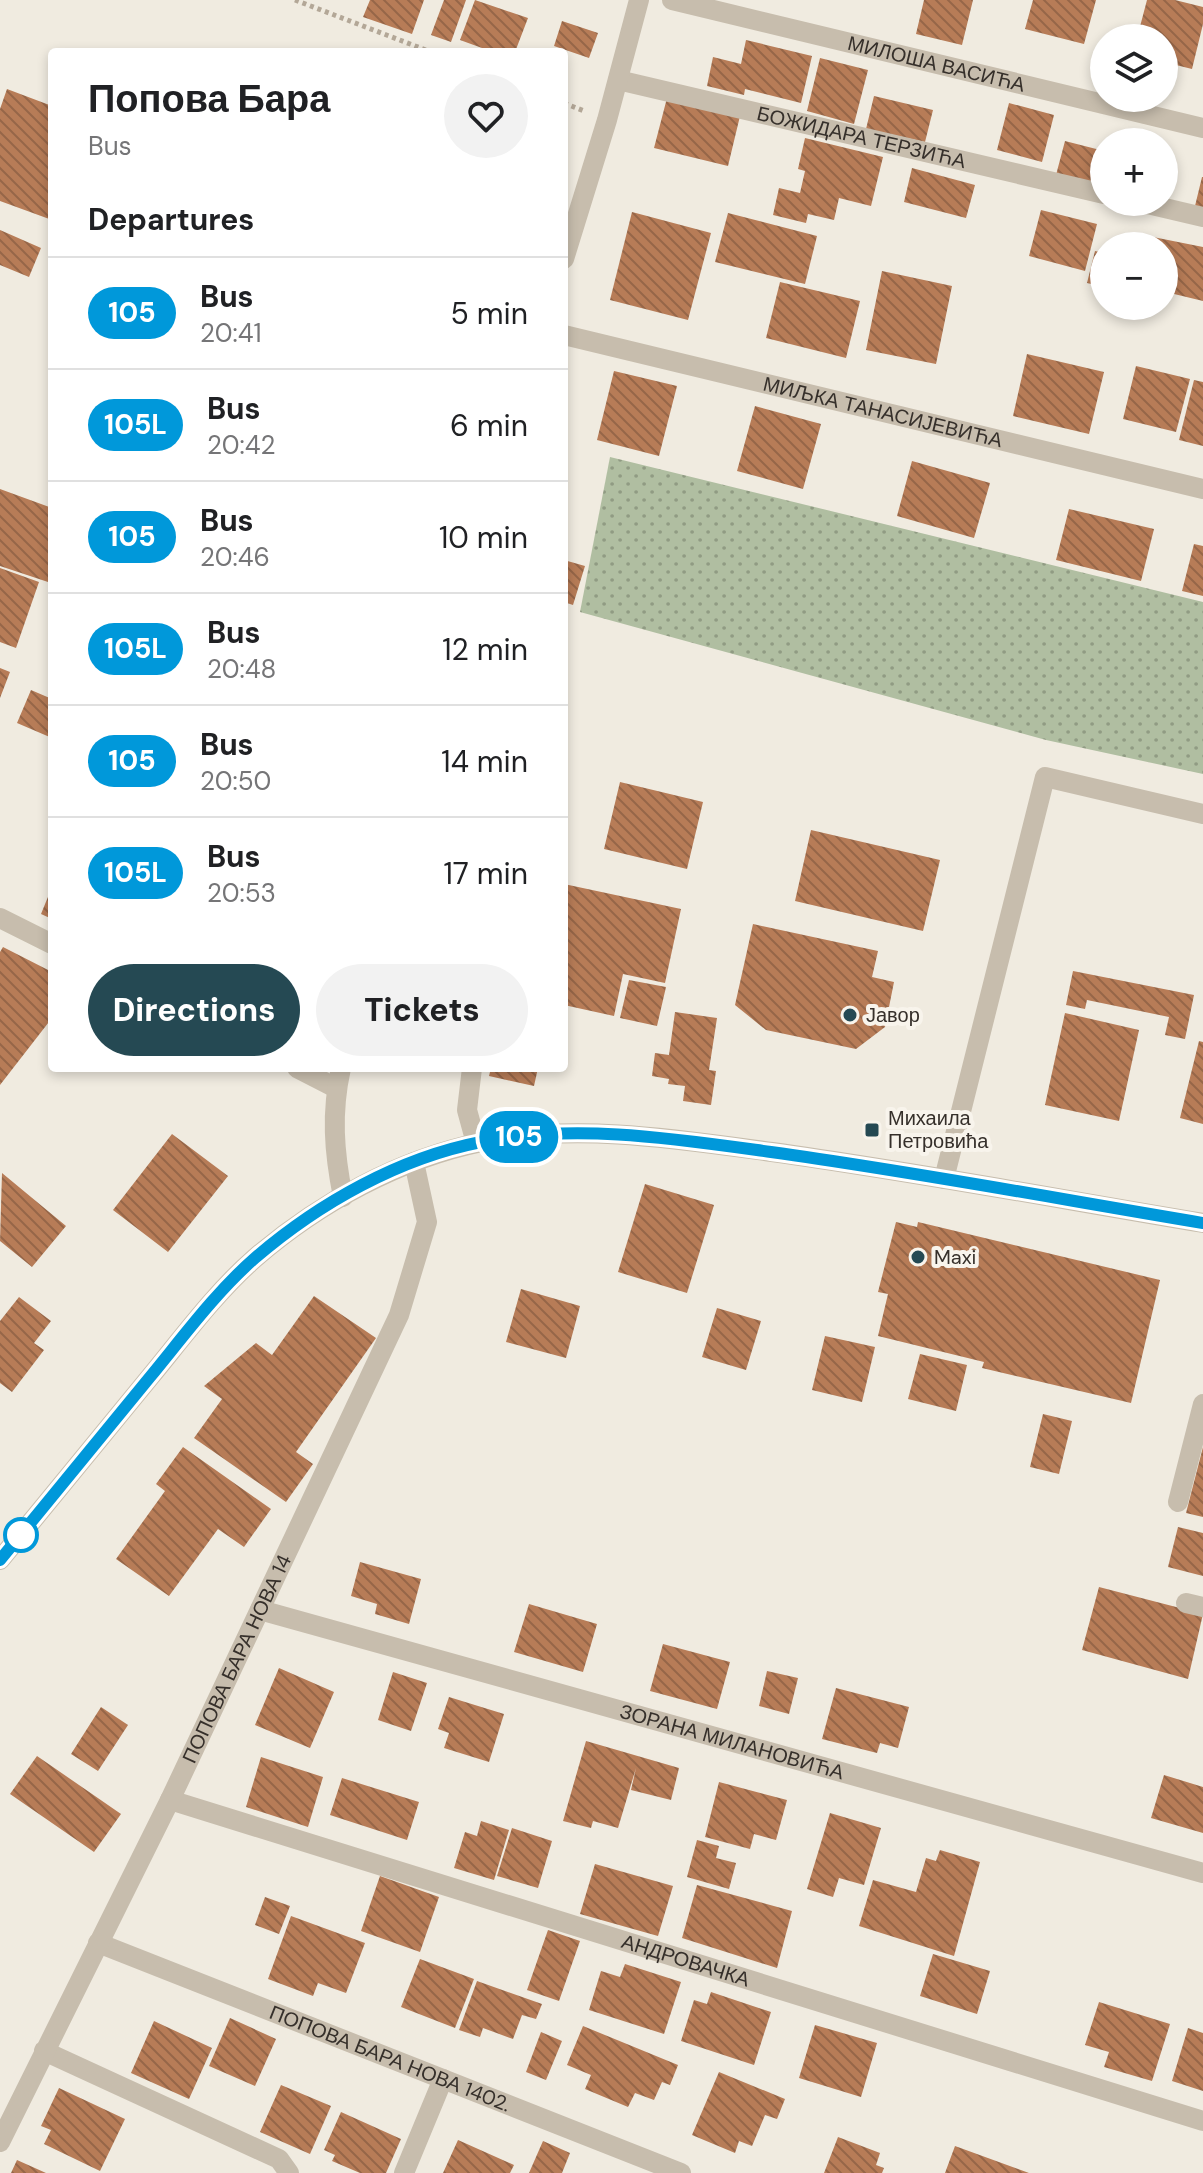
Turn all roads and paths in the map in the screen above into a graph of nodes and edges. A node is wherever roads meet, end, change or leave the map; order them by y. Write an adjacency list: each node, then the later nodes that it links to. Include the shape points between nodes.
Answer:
1 (295, 0): 4 (path)
2 (639, 0): 5 (street)
3 (672, 0): 6 (street, МИЛОША ВАСИЋА)
4 (421, 48)
5 (618, 80): 7 (street, БОЖИДАРА ТЕРЗИЋА); 10 (street)
6 (1203, 128)
7 (1090, 191)
8 (1178, 211): 9 (street)
9 (1203, 217)
10 (568, 246)
11 (568, 336): 12 (street, МИЉКА ТАНАСИЈЕВИЋА)
12 (1203, 489)
13 (1203, 814): 21 (street, via 1045,777)
14 (0, 918): 15 (street)
15 (48, 942)
16 (314, 1072): 18 (street)
17 (472, 1072): 19 (street, via 467,1110)
18 (339, 1078): 22 (street, via 333,1149)
19 (476, 1143): 20 (street); 21 (street, via 550,1134 613,1135 729,1146)
20 (414, 1162): 22 (street); 27 (street, ПОПОВА БАРА НОВА 14, via 427,1222 415,1270 399,1315)
21 (944, 1179): 23 (street)
22 (343, 1197): 26 (street, via 282,1236 230,1283)
23 (1203, 1223)
24 (1203, 1404): 25 (street)
25 (1178, 1502)
26 (0, 1560)
27 (260, 1610): 28 (street, ПОПОВА БАРА НОВА 14); 29 (street, ЗОРАНА МИЛАНОВИЋА)
28 (170, 1800): 30 (street, ПОПОВА БАРА НОВА 14); 33 (street, АНДРОВАЧКА)
29 (1203, 1873)
30 (98, 1943): 31 (street, ПОПОВА БАРА НОВА 14); 32 (street, ПОПОВА БАРА НОВА 1402.)
31 (44, 2051): 34 (street, ПОПОВА БАРА НОВА 14); 35 (street, via 279,2159)
32 (443, 2079): 36 (street); 37 (street, ПОПОВА БАРА НОВА 1402.)
33 (1203, 2121)
34 (0, 2142)
35 (289, 2173)
36 (404, 2173)
37 (681, 2173)

